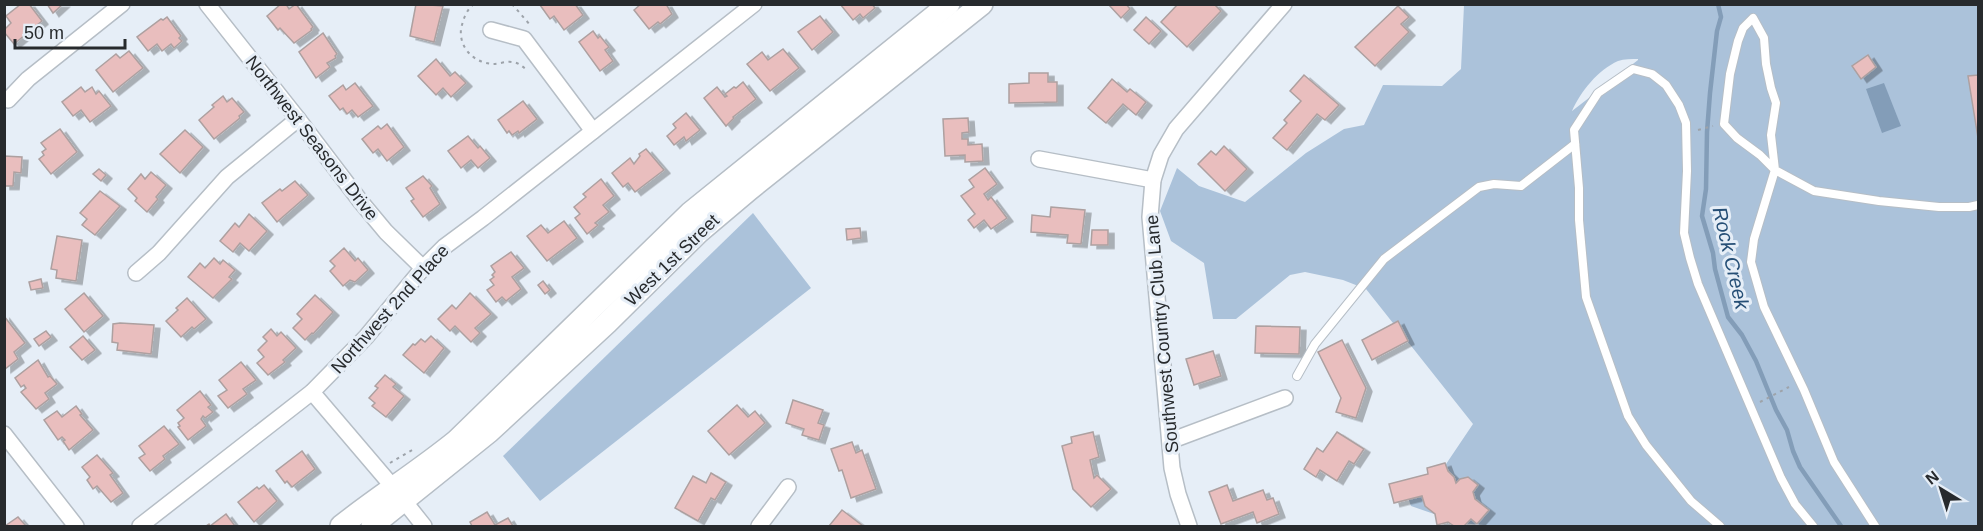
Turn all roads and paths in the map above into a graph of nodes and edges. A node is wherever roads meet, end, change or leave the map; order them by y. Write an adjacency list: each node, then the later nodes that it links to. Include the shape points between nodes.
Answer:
1 (122, 4): 10 (street, via 28,79)
2 (207, 4): 11 (street, Northwest Seasons Drive)
3 (474, 4): 9 (path, via 462,29 465,49 482,62 520,64)
4 (754, 4): 13 (street, Northwest 2nd Place)
5 (950, 4): 30 (main road, West 1st Street, via 690,213)
6 (982, 4): 30 (main road, West 1st Street, via 699,232 489,432)
7 (1284, 4): 18 (street, Southwest Country Club Lane, via 1176,129 1161,155)
8 (491, 30): 13 (street, via 524,39)
9 (533, 78)
10 (8, 100)
11 (298, 119): 20 (street, Northwest Seasons Drive, via 367,210); 21 (street, via 227,177)
12 (1724, 124): 14 (path); 17 (lane); 17 (lane, via 1738,42 1743,28 1753,18 1764,38 1776,103 1771,135)
13 (593, 131): 20 (street, Northwest 2nd Place, via 444,247)
14 (1686, 133): 15 (lane, via 1679,105 1666,85 1652,74 1633,69 1598,93 1575,130); 39 (lane, via 1684,233 1698,284 1781,478)
15 (1575, 144): 22 (lane, via 1521,186 1494,184 1479,188 1398,247 1374,270 1315,344); 38 (lane, via 1586,297 1628,416 1691,501)
16 (1039, 159): 18 (street)
17 (1775, 170): 19 (lane, via 1814,191 1939,207); 40 (lane, via 1751,262 1764,307 1834,462)
18 (1154, 180): 28 (street, Southwest Country Club Lane, via 1150,217)
19 (1978, 205)
20 (423, 268): 24 (street, Northwest 2nd Place, via 366,337)
21 (136, 273)
22 (1297, 376)
23 (1782, 390): 26 (path)
24 (312, 392): 30 (street); 32 (street, Northwest 2nd Place)
25 (1285, 398): 28 (street)
26 (1762, 401)
27 (4, 434): 31 (street)
28 (1170, 441): 37 (street, Southwest Country Club Lane, via 1178,494)
29 (788, 487): 36 (street)
30 (398, 494): 33 (main road, West 1st Street); 34 (main road, West 1st Street); 35 (street)
31 (76, 526)
32 (140, 526)
33 (341, 526)
34 (372, 526)
35 (424, 526)
36 (759, 526)
37 (1189, 526)
38 (1720, 526)
39 (1813, 526)
40 (1875, 526)

